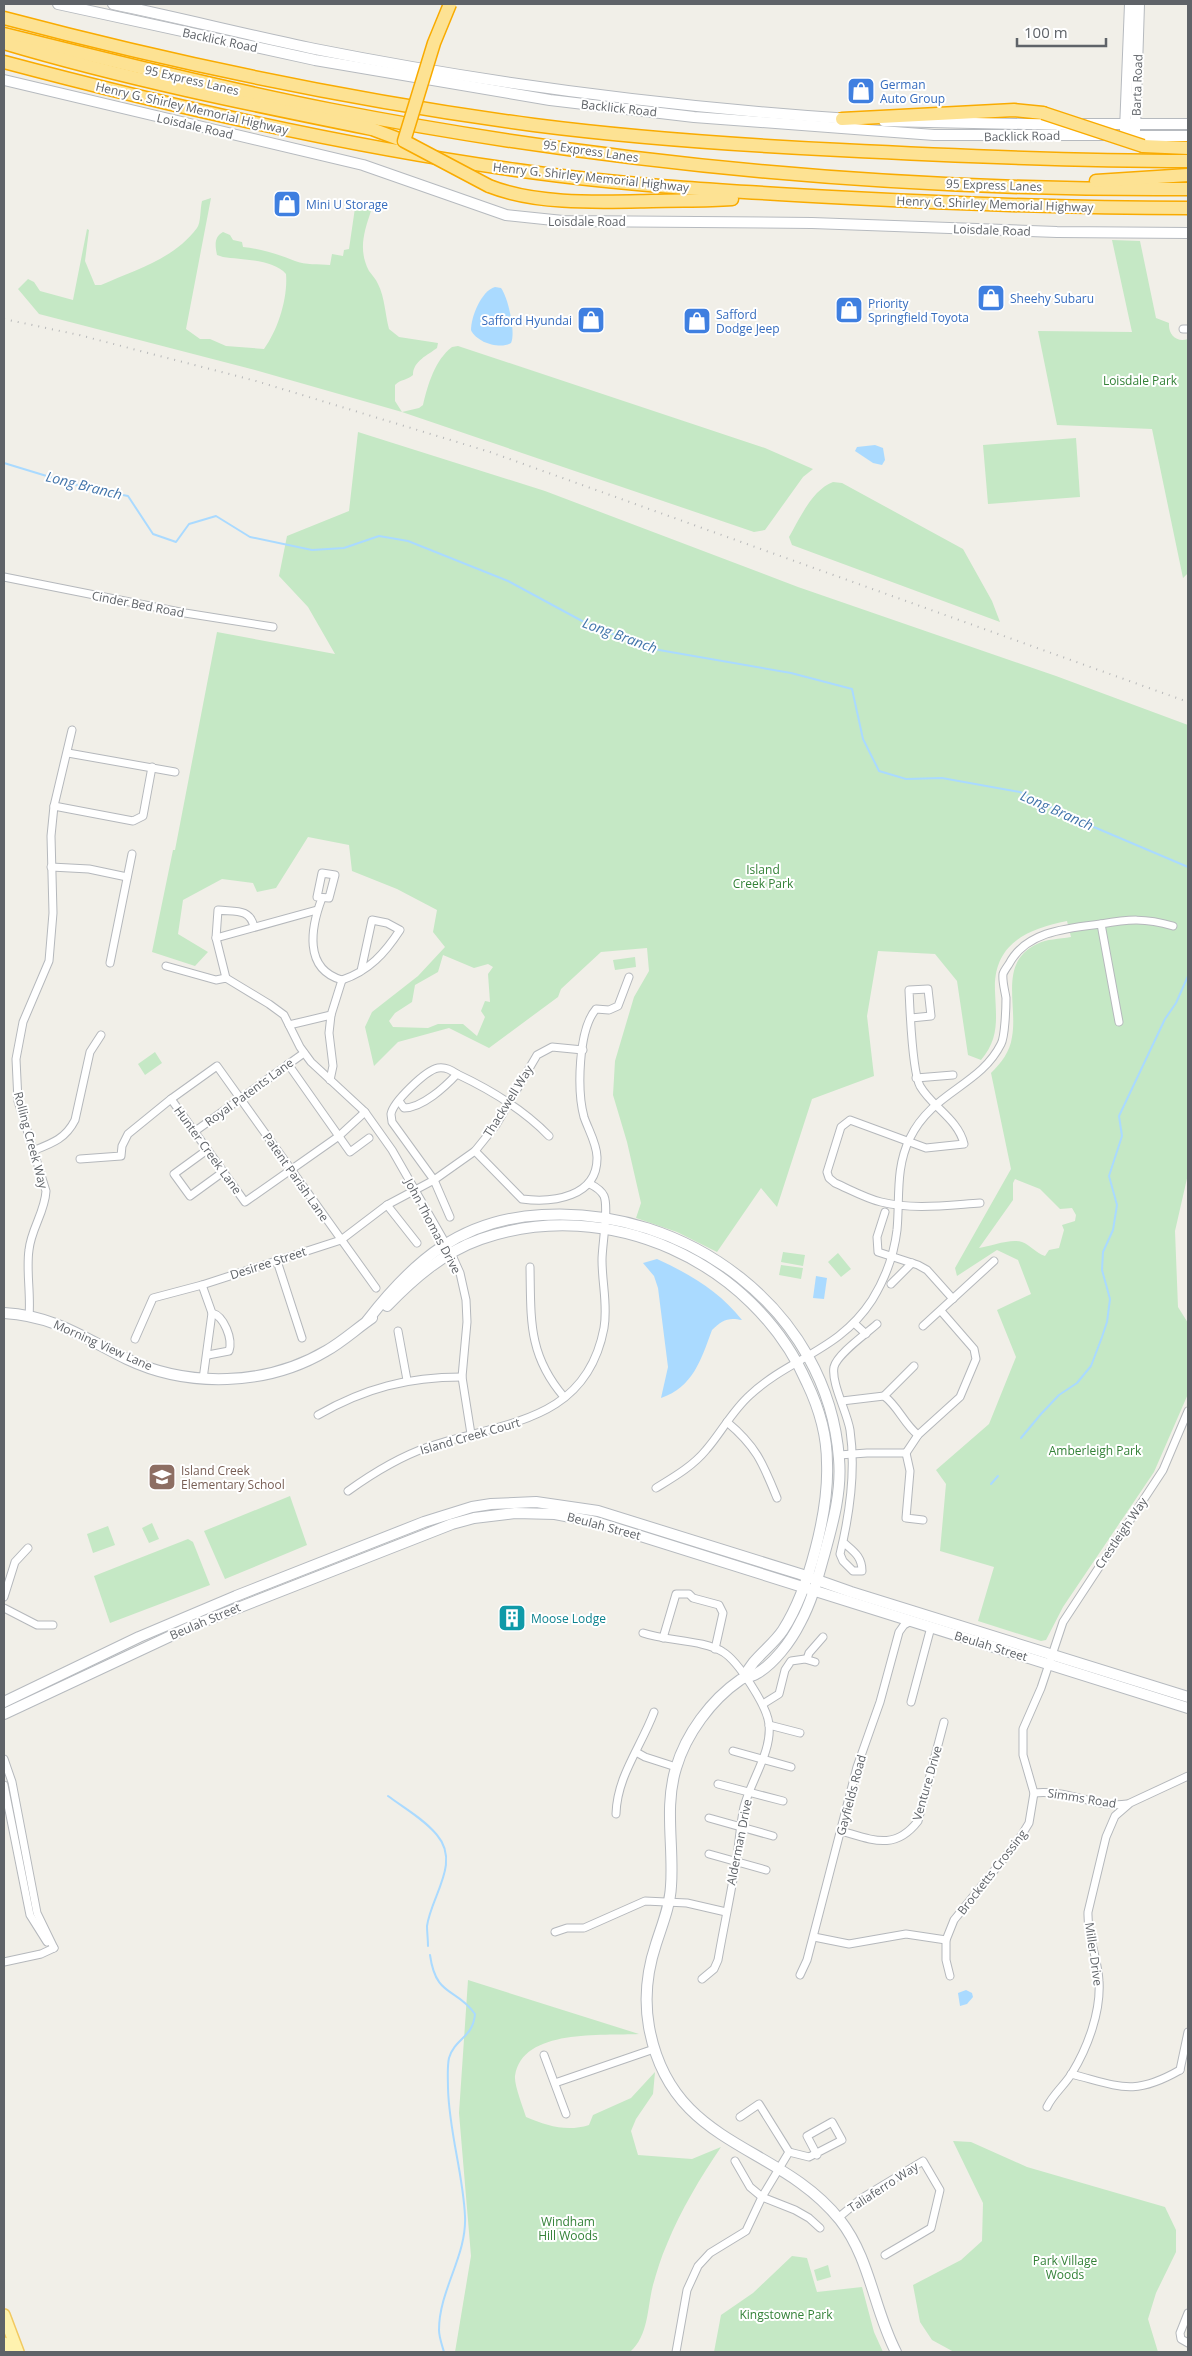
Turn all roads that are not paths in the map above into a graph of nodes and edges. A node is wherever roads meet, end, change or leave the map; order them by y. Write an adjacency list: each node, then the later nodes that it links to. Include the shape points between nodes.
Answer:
1 (58, 4): 17 (main road, Backlick Road, via 306,58 550,100 694,117 934,135)
2 (113, 4): 13 (main road, Backlick Road, via 316,49 512,83)
3 (450, 4): 18 (highway, bridge, via 434,43)
4 (1130, 4): 14 (main road, Barta Road)
5 (1139, 4): 14 (main road, Barta Road)
6 (4, 11): 8 (highway)
7 (4, 18): 8 (highway)
8 (53, 30): 20 (highway, via 303,87 536,125 792,148 1012,159)
9 (4, 34): 22 (highway, 95 Express Lanes, via 211,84 334,110 447,129 620,156 779,173)
10 (4, 43): 18 (highway, via 149,82 372,129)
11 (4, 62): 24 (highway, Henry G. Shirley Memorial Highway, via 234,119 439,159 582,178)
12 (4, 80): 26 (main road, Loisdale Road, via 364,165 476,206 526,218)
13 (842, 119): 14 (main road, Backlick Road, via 911,123); 17 (highway, bridge, via 1014,110 1043,113)
14 (1130, 124): 15 (main road, Backlick Road); 17 (main road, Barta Road)
15 (1188, 124)
16 (1188, 136): 17 (main road, Backlick Road)
17 (1135, 140): 19 (highway)
18 (404, 141): 24 (highway, bridge, via 489,186 523,196 618,201 722,199)
19 (1188, 148)
20 (1188, 161)
21 (1188, 175): 22 (highway)
22 (965, 185): 23 (highway, 95 Express Lanes)
23 (1188, 189)
24 (775, 194): 25 (highway, Henry G. Shirley Memorial Highway, via 1006,205)
25 (1188, 208)
26 (1188, 233)
27 (4, 577): 28 (street, Cinder Bed Road)
28 (273, 627)
29 (72, 730): 30 (street, Rolling Creek Way)
30 (68, 753): 31 (street); 33 (street, Rolling Creek Way)
31 (152, 768): 32 (street); 33 (street, via 143,816 139,820)
32 (175, 772)
33 (54, 806): 35 (street, Rolling Creek Way, via 50,836)
34 (132, 854): 36 (street)
35 (51, 867): 36 (street, via 88,869); 72 (street, Rolling Creek Way, via 53,913 49,961 23,1022 16,1058 18,1101)
36 (127, 877): 43 (street)
37 (322, 898): 38 (street)
38 (317, 910): 41 (street); 48 (street, via 313,954 329,974)
39 (1101, 924): 40 (street, via 1134,919); 51 (street); 65 (street, via 1046,934 1029,941 1013,956 1003,975 1006,1000 1002,1043 972,1079)
40 (1173, 926)
41 (254, 927): 42 (street); 42 (street, via 248,914 218,910)
42 (216, 938): 47 (street)
43 (110, 963)
44 (166, 966): 47 (street, via 216,980)
45 (361, 971): 45 (street, via 386,951 400,930 372,920); 48 (street)
46 (629, 977): 54 (street, via 618,1006 609,1010 596,1009 591,1016)
47 (226, 978): 52 (street, John Thomas Drive, via 276,1008)
48 (342, 980): 49 (street)
49 (331, 1015): 52 (street); 60 (street, via 329,1033 333,1059)
50 (911, 1018): 50 (street, via 930,1016 928,989 909,990); 59 (street)
51 (1118, 1022)
52 (289, 1025): 55 (street, John Thomas Drive)
53 (101, 1035): 72 (street, via 90,1052 71,1128 55,1143)
54 (583, 1050): 64 (street, Thackwell Way, via 552,1047 537,1055); 79 (street, via 580,1092 597,1156)
55 (304, 1053): 56 (street, Royal Patents Lane); 60 (street, John Thomas Drive)
56 (288, 1064): 61 (street, Royal Patents Lane); 68 (street)
57 (457, 1074): 63 (street, via 446,1068 433,1069); 63 (street, via 411,1108 404,1108); 64 (street)
58 (954, 1075): 59 (street)
59 (916, 1078): 65 (street)
60 (330, 1080): 66 (street, John Thomas Drive)
61 (240, 1098): 62 (street, Patent Parish Lane, via 218,1066); 67 (street, Royal Patents Lane); 76 (street, Patent Parish Lane)
62 (170, 1099): 67 (street, Hunter Creek Lane); 75 (street, via 125,1138 121,1156)
63 (399, 1101): 78 (street, via 391,1114 392,1122)
64 (509, 1102): 69 (street); 74 (street, Thackwell Way, via 496,1125)
65 (935, 1104): 71 (street, via 917,1124); 71 (street, via 961,1133 964,1144 933,1148)
66 (364, 1112): 68 (street); 80 (street, John Thomas Drive, via 389,1144)
67 (194, 1132): 73 (street, Hunter Creek Lane)
68 (339, 1136): 70 (street, via 350,1152); 76 (street)
69 (550, 1136)
70 (369, 1138)
71 (908, 1141): 83 (street, via 900,1166); 83 (street, via 850,1120 841,1127 827,1172 834,1183 880,1202)
72 (35, 1150): 103 (street, Rolling Creek Way, via 46,1191 46,1204 28,1252)
73 (207, 1150): 77 (street, Hunter Creek Lane); 77 (street, via 174,1174 190,1196)
74 (474, 1151): 78 (street, Thackwell Way); 79 (street, via 522,1199 574,1195)
75 (80, 1159)
76 (291, 1170): 77 (street, Hunter Creek Lane, via 244,1202); 87 (street, Patent Parish Lane)
77 (223, 1172)
78 (434, 1180): 80 (street, Thackwell Way); 85 (street)
79 (590, 1184): 86 (street, Island Creek Court, via 604,1197)
80 (415, 1191): 82 (street, Desiree Street); 89 (street, John Thomas Drive)
81 (980, 1202): 83 (street, via 944,1206)
82 (387, 1205): 87 (street, Desiree Street); 88 (street)
83 (898, 1205): 91 (street)
84 (885, 1212): 91 (street, via 876,1248 878,1252)
85 (450, 1217)
86 (604, 1223): 89 (main road, Morning View Lane, via 563,1214 518,1217 480,1227); 90 (main road, Morning View Lane, via 518,1229 480,1239); 113 (main road, Morning View Lane, via 666,1234 724,1264 772,1306); 114 (main road, Morning View Lane, via 657,1241 714,1271 762,1313); 120 (street, Island Creek Court, via 604,1329 589,1366)
87 (341, 1240): 92 (street, Desiree Street); 98 (street, Patent Parish Lane)
88 (417, 1243)
89 (445, 1244): 90 (street, John Thomas Drive); 104 (main road, Morning View Lane, via 423,1259)
90 (450, 1253): 104 (main road, Morning View Lane); 116 (street, John Thomas Drive, via 460,1273 466,1300)
91 (892, 1256): 94 (street); 105 (street, via 881,1284)
92 (277, 1261): 96 (street, Desiree Street); 110 (street)
93 (994, 1261): 99 (street)
94 (912, 1263): 97 (street); 99 (street, via 927,1270)
95 (530, 1267): 120 (street, via 535,1348 546,1374)
96 (202, 1284): 102 (street); 111 (street, Desiree Street, via 153,1298)
97 (891, 1284)
98 (376, 1288)
99 (953, 1299): 100 (street)
100 (942, 1311): 107 (street); 126 (street, via 974,1348 976,1360 960,1397)
101 (4, 1313): 103 (main road, Morning View Lane)
102 (212, 1313): 112 (street); 112 (street, via 222,1319 231,1346 224,1354)
103 (29, 1316): 117 (main road, Morning View Lane, via 69,1328 143,1365)
104 (367, 1321): 117 (main road, Morning View Lane, via 326,1352 293,1366 248,1377)
105 (854, 1323): 109 (street); 113 (street, via 837,1339)
106 (876, 1324): 109 (street)
107 (923, 1326)
108 (398, 1331): 118 (street)
109 (866, 1334): 121 (street, via 841,1356 834,1367)
110 (302, 1338)
111 (135, 1339)
112 (208, 1355): 117 (street)
113 (808, 1357): 114 (street); 129 (main road, Morning View Lane, via 834,1424)
114 (799, 1363): 124 (street, via 758,1388); 136 (main road, Morning View Lane, via 818,1408 828,1462 825,1505)
115 (914, 1366): 119 (street)
116 (462, 1377): 118 (street); 125 (street, John Thomas Drive)
117 (203, 1379)
118 (407, 1380): 123 (street, via 362,1393)
119 (884, 1396): 121 (street); 126 (street)
120 (564, 1397): 125 (street, Island Creek Court, via 531,1418)
121 (842, 1400): 128 (street)
122 (1188, 1411): 149 (street, Crestleigh Way, via 1163,1470 1067,1614)
123 (318, 1415)
124 (727, 1422): 130 (street, via 698,1459); 132 (street, via 756,1450)
125 (471, 1434): 131 (street, Island Creek Court, via 406,1456)
126 (918, 1435): 127 (street)
127 (906, 1453): 128 (street); 133 (street, via 910,1470 906,1518)
128 (853, 1454): 129 (street); 134 (street, via 852,1495)
129 (839, 1456): 136 (main road, Morning View Lane, via 836,1510)
130 (656, 1488)
131 (348, 1491)
132 (777, 1498)
133 (923, 1520)
134 (843, 1542)
135 (28, 1548): 138 (street, via 15,1562)
136 (812, 1582): 137 (main road); 139 (main road, Beulah Street, via 598,1511 516,1502 472,1507 432,1519); 142 (main road, Beulah Street); 149 (main road, Beulah Street); 153 (main road, via 804,1616 791,1639 764,1668)
137 (803, 1587): 141 (main road, Beulah Street, via 596,1522 555,1514 515,1513 452,1524); 153 (main road, via 782,1633 749,1667)
138 (4, 1597)
139 (218, 1604): 141 (main road); 155 (main road, Beulah Street, via 139,1637)
140 (4, 1608): 143 (street, via 37,1624)
141 (222, 1614): 160 (main road, Beulah Street, via 139,1649)
142 (911, 1621): 144 (main road, Beulah Street); 182 (street, Gayfields Road, via 904,1624 899,1632 880,1702 857,1766)
143 (53, 1626)
144 (931, 1627): 152 (main road, Beulah Street); 156 (street)
145 (643, 1632): 147 (street)
146 (824, 1637): 150 (street)
147 (663, 1638): 148 (street); 148 (street, via 672,1602 676,1594 682,1592 719,1605 723,1614)
148 (714, 1648): 153 (street, Alderman Drive, via 735,1663)
149 (1051, 1653): 152 (street, Brocketts Crossing); 154 (main road, Beulah Street)
150 (807, 1659): 151 (street); 157 (street, via 791,1661 779,1694)
151 (815, 1662)
152 (1048, 1664): 158 (main road, Beulah Street); 174 (street, Brocketts Crossing, via 1041,1688 1025,1720 1022,1738 1023,1755)
153 (744, 1678): 157 (street, Alderman Drive); 168 (main road, via 703,1716)
154 (1188, 1696)
155 (4, 1702)
156 (911, 1702)
157 (763, 1704): 162 (street, Alderman Drive)
158 (1188, 1708)
159 (654, 1712): 165 (street)
160 (4, 1714)
161 (944, 1722): 182 (street, Venture Drive, via 918,1821 912,1829 897,1840 885,1842)
162 (769, 1725): 163 (street); 167 (street, Alderman Drive)
163 (800, 1733)
164 (733, 1751): 167 (street)
165 (636, 1752): 168 (street); 177 (street, via 623,1776)
166 (4, 1759): 179 (street)
167 (762, 1759): 169 (street); 173 (street, Alderman Drive)
168 (676, 1767): 187 (main road, via 669,1806 672,1873)
169 (791, 1767)
170 (1188, 1776): 176 (street, Miller Drive)
171 (718, 1784): 173 (street)
172 (4, 1785): 180 (street)
173 (749, 1792): 175 (street); 181 (street, Alderman Drive)
174 (1034, 1793): 176 (street, Simms Road, via 1060,1792 1112,1805); 191 (street, Brocketts Crossing, via 1033,1810 1024,1834 958,1914)
175 (783, 1801)
176 (1130, 1803): 201 (street, Miller Drive, via 1112,1822 1091,1896 1088,1925 1100,1990 1088,2040)
177 (616, 1814)
178 (710, 1818): 181 (street)
179 (20, 1820): 180 (street); 192 (street, via 37,1913)
180 (7, 1823): 192 (street, via 30,1915)
181 (740, 1826): 183 (street); 185 (street, Alderman Drive)
182 (842, 1832): 190 (street, Gayfields Road)
183 (773, 1836)
184 (709, 1854): 185 (street)
185 (736, 1861): 186 (street); 188 (street, Alderman Drive)
186 (766, 1870)
187 (669, 1901): 188 (street); 189 (street, via 640,1902 584,1928); 198 (main road, via 647,1982 646,2010)
188 (726, 1912): 196 (street, Alderman Drive, via 717,1965)
189 (555, 1932)
190 (814, 1937): 191 (street, via 849,1944 906,1934); 194 (street, Gayfields Road)
191 (946, 1940): 195 (street, Brocketts Crossing)
192 (54, 1948): 193 (street)
193 (4, 1962)
194 (800, 1975)
195 (950, 1976)
196 (702, 1979)
197 (1188, 2032): 200 (street)
198 (654, 2049): 203 (street); 210 (main road, via 671,2085 691,2111 717,2133)
199 (544, 2055): 203 (street)
200 (1180, 2070): 201 (street, via 1154,2084 1130,2088); 202 (street)
201 (1071, 2074): 204 (street, Miller Drive)
202 (1188, 2074)
203 (555, 2083): 205 (street)
204 (1047, 2107)
205 (566, 2114)
206 (740, 2117): 207 (street, via 759,2104)
207 (789, 2152): 208 (street, via 809,2157); 210 (street)
208 (817, 2155): 208 (street, via 842,2140 832,2122 807,2136)
209 (735, 2161): 211 (street, via 750,2187)
210 (778, 2170): 211 (street); 212 (main road, via 820,2198)
211 (762, 2197): 213 (street, via 795,2210); 221 (street, via 746,2231 710,2252 698,2266 687,2290)
212 (838, 2218): 214 (street, Taliaferro Way, via 862,2198 923,2161 940,2190 931,2228); 222 (main road, via 862,2257 880,2316)
213 (820, 2228)
214 (885, 2255)
215 (1188, 2313): 218 (street, via 1180,2333 1181,2339)
216 (4, 2315): 220 (main road)
217 (4, 2343): 219 (main road)
218 (1188, 2343)
219 (7, 2352)
220 (18, 2352)
221 (676, 2352)
222 (896, 2352)

